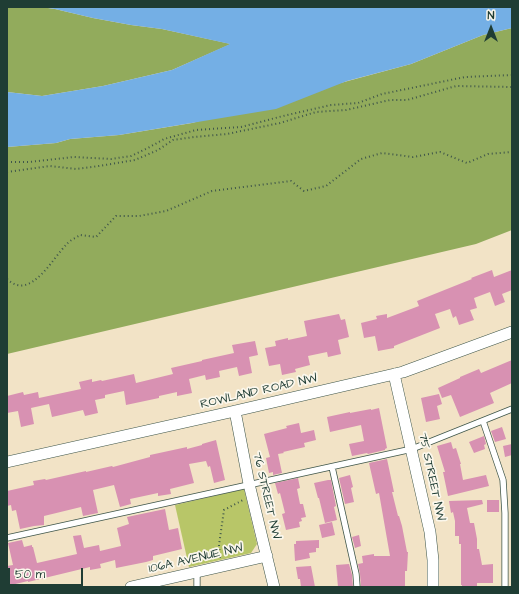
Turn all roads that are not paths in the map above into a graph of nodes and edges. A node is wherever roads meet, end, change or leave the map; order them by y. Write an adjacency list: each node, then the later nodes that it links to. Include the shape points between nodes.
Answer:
1 (512, 332): 2 (street, ROWLAND ROAD NW)
2 (394, 374): 4 (street, ROWLAND ROAD NW); 6 (street, 75 STREET NW)
3 (512, 409): 5 (lane)
4 (234, 411): 7 (street, ROWLAND ROAD NW); 9 (street, 76 STREET NW)
5 (483, 421): 6 (lane); 18 (lane, via 503,480)
6 (412, 449): 8 (lane); 17 (street, 75 STREET NW, via 430,532)
7 (7, 462)
8 (332, 467): 9 (lane); 16 (lane, via 356,574)
9 (249, 484): 10 (lane); 11 (street, 76 STREET NW)
10 (7, 538)
11 (267, 556): 12 (street, 106A AVENUE NW); 15 (street, 76 STREET NW)
12 (197, 572): 13 (street, 106A AVENUE NW); 14 (lane)
13 (131, 587)
14 (197, 587)
15 (274, 587)
16 (356, 587)
17 (433, 587)
18 (505, 587)

